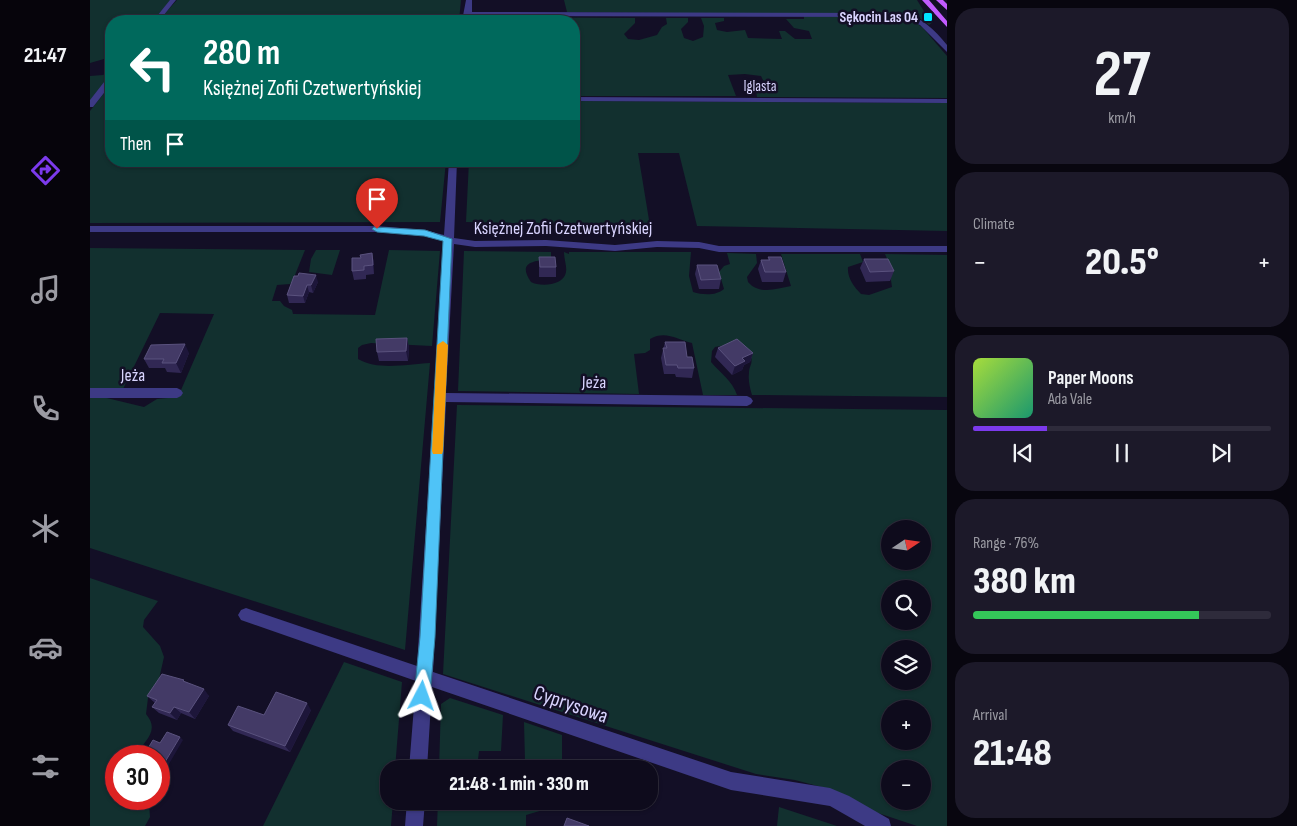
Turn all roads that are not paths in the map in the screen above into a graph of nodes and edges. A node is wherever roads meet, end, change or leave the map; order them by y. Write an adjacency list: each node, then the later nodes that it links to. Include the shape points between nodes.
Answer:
1 (173, 0): 6 (street)
2 (470, 0): 7 (street)
3 (925, 0): 9 (main road)
4 (939, 0): 5 (main road)
5 (947, 8)
6 (161, 15)
7 (467, 15)
8 (580, 17): 10 (street, via 800,14 911,17 927,26)
9 (947, 25)
10 (947, 50)
11 (105, 86): 14 (street)
12 (580, 99): 13 (street, Iglasta)
13 (947, 101)
14 (90, 105)
15 (453, 167): 17 (street)
16 (90, 229): 17 (street, Księżnej Zofii Czetwertyńskiej, via 377,229 425,233)
17 (447, 239): 18 (street, Księżnej Zofii Czetwertyńskiej, via 476,244 546,243 615,248 657,244 719,249); 21 (street)
18 (947, 249)
19 (90, 393): 20 (street, Jeża)
20 (177, 393)
21 (440, 397): 22 (street, Jeża); 24 (street, via 428,637)
22 (746, 401)
23 (246, 615): 24 (street, Cyprysowa)
24 (423, 677): 25 (street); 28 (street, Cyprysowa, via 723,778 830,797)
25 (418, 760)
26 (415, 810): 27 (street)
27 (414, 826)
28 (882, 826)

